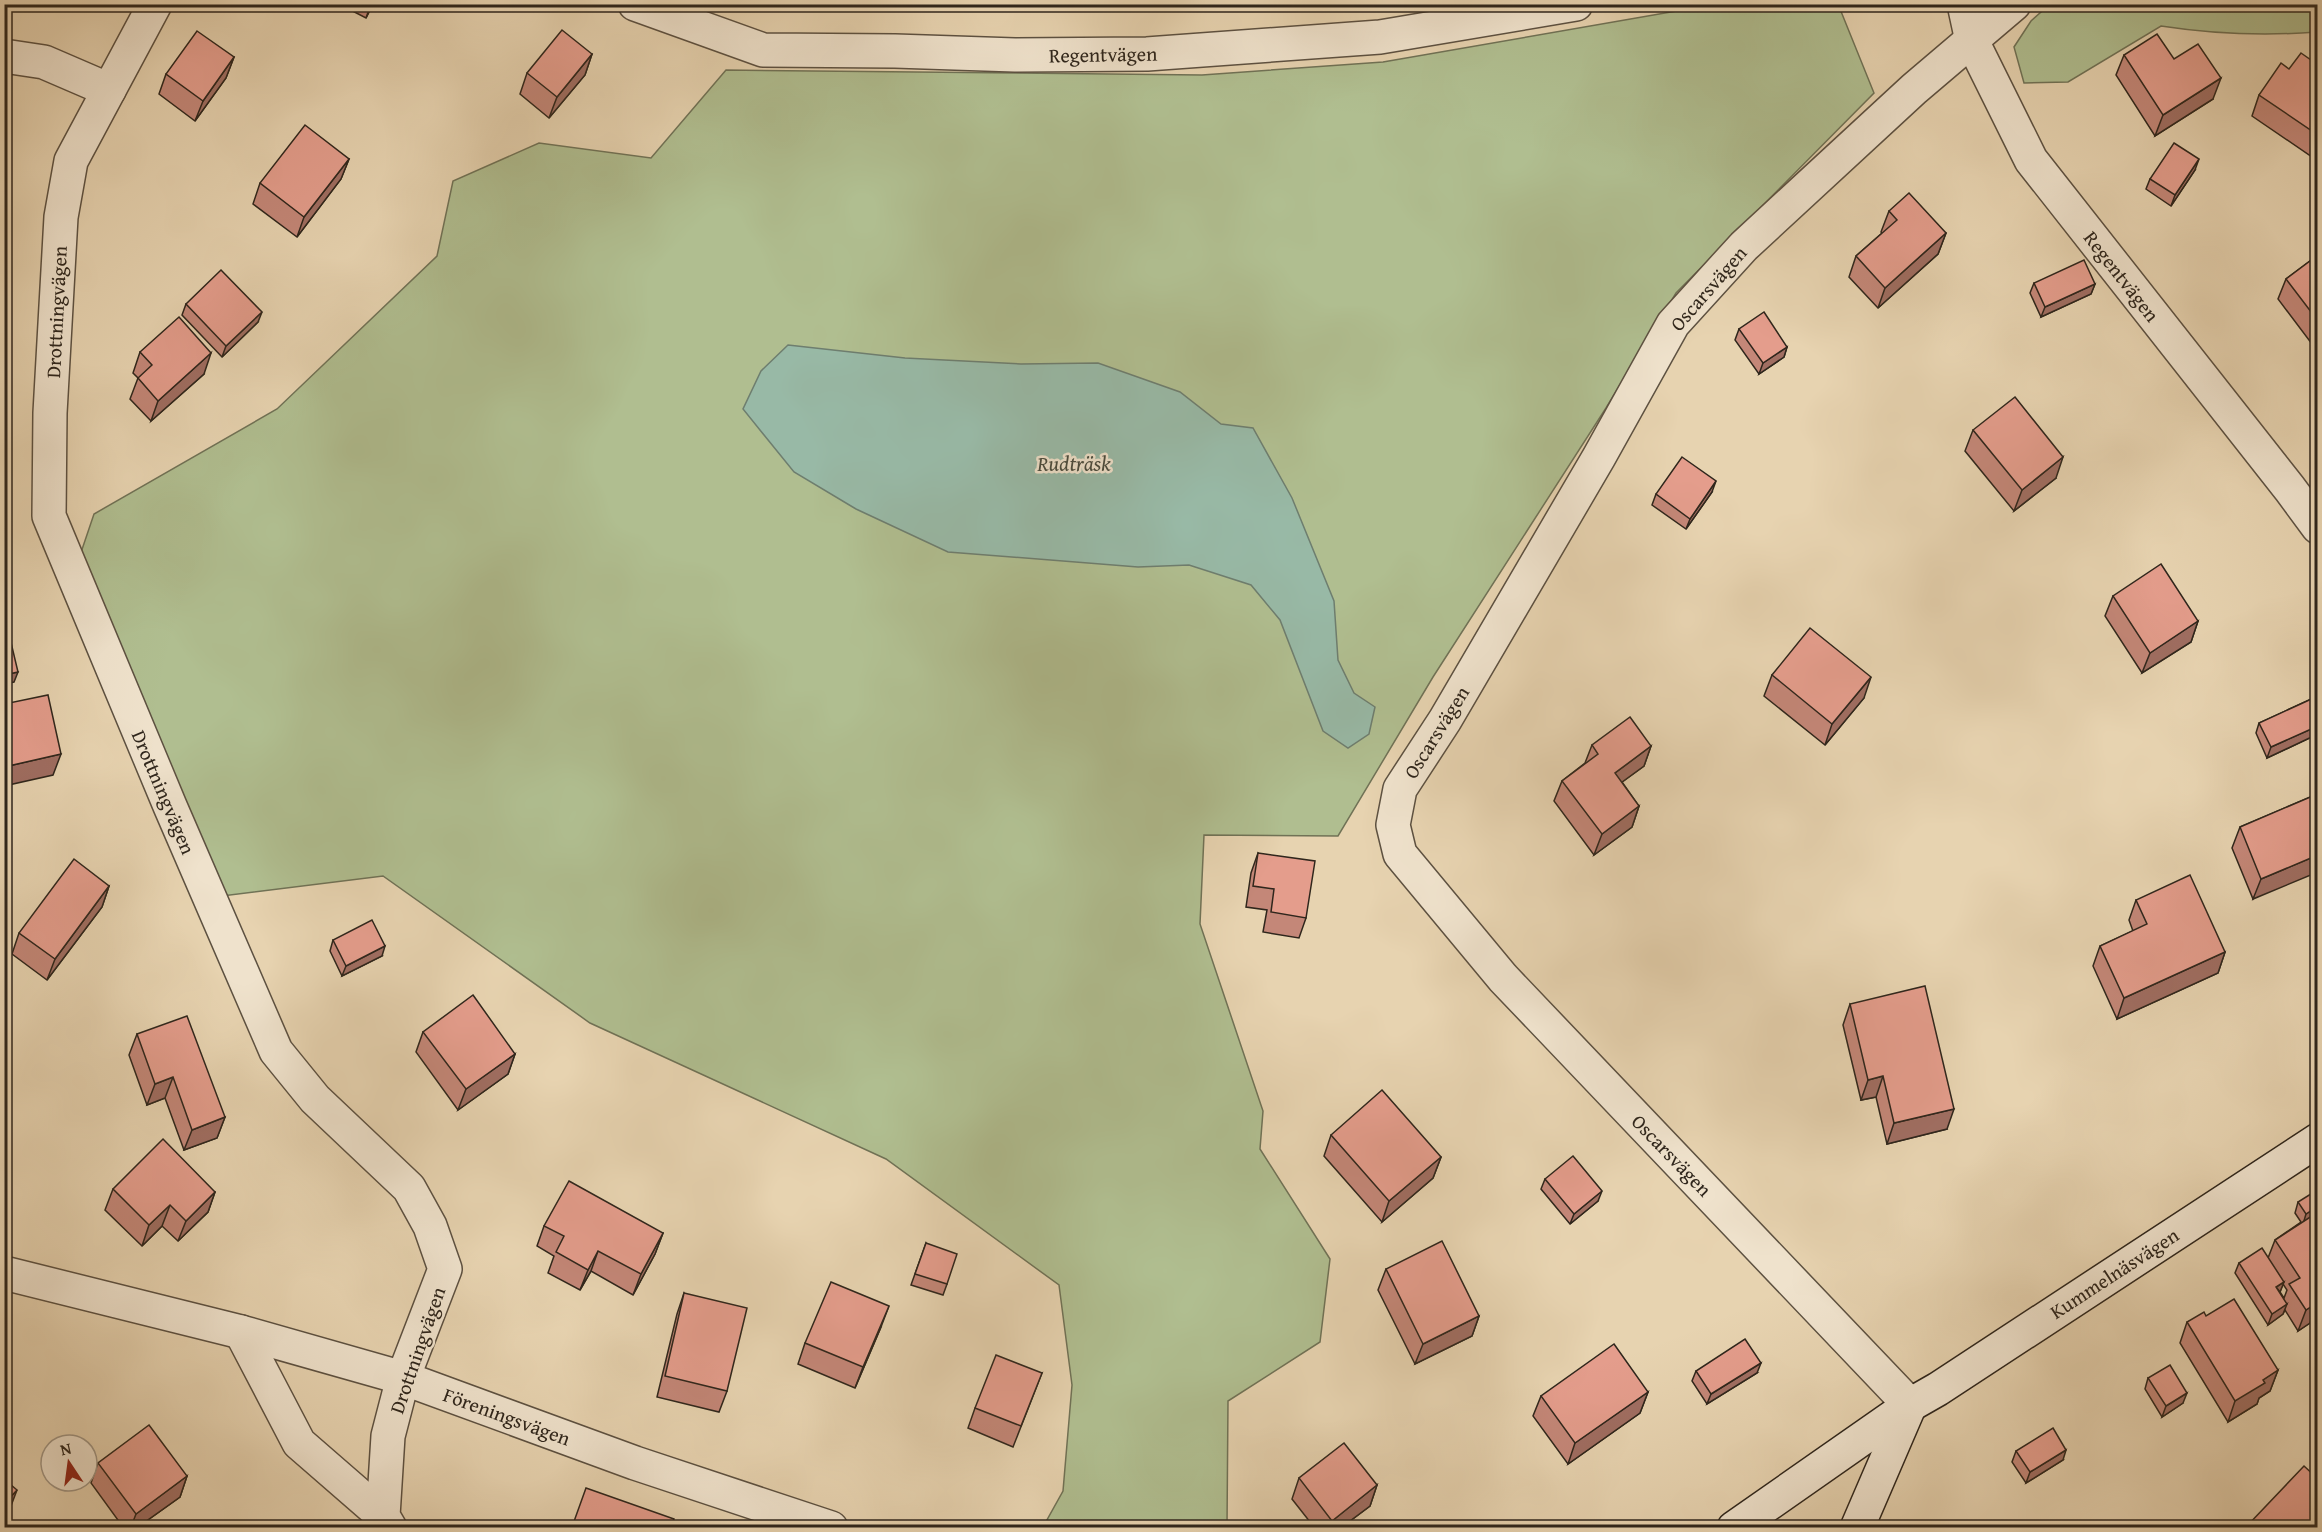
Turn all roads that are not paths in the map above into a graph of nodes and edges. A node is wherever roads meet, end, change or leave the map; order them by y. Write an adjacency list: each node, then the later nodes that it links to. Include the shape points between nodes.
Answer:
1 (155, 4): 8 (street, Drottningvägen)
2 (635, 4): 3 (street, Regentvägen, via 763,50 1027,55 1147,54 1380,38)
3 (1576, 4)
4 (1964, 4): 6 (street, Regentvägen)
5 (2013, 4): 6 (street, Oscarsvägen)
6 (1972, 40): 9 (street, Regentvägen, via 2031,160); 14 (street, Oscarsvägen, via 1743,246 1673,324 1593,468 1445,720 1400,789 1393,825 1400,854 1503,978)
7 (4, 56): 8 (street, via 44,62)
8 (109, 90): 13 (street, Drottningvägen, via 71,161 61,218 50,412 50,516 276,1051 315,1099 409,1188 430,1226 446,1269)
9 (2318, 527)
10 (2318, 1140): 14 (street, Kummelnäsvägen)
11 (4, 1273): 12 (street, Föreningsvägen)
12 (241, 1332): 13 (street, Föreningsvägen); 15 (street, via 298,1443)
13 (403, 1378): 15 (street, Drottningvägen, via 388,1436); 16 (street, Föreningsvägen, via 635,1463)
14 (1910, 1405): 17 (street, Kummelnäsvägen); 18 (street)
15 (386, 1522)
16 (831, 1527)
17 (1734, 1527)
18 (1857, 1527)

